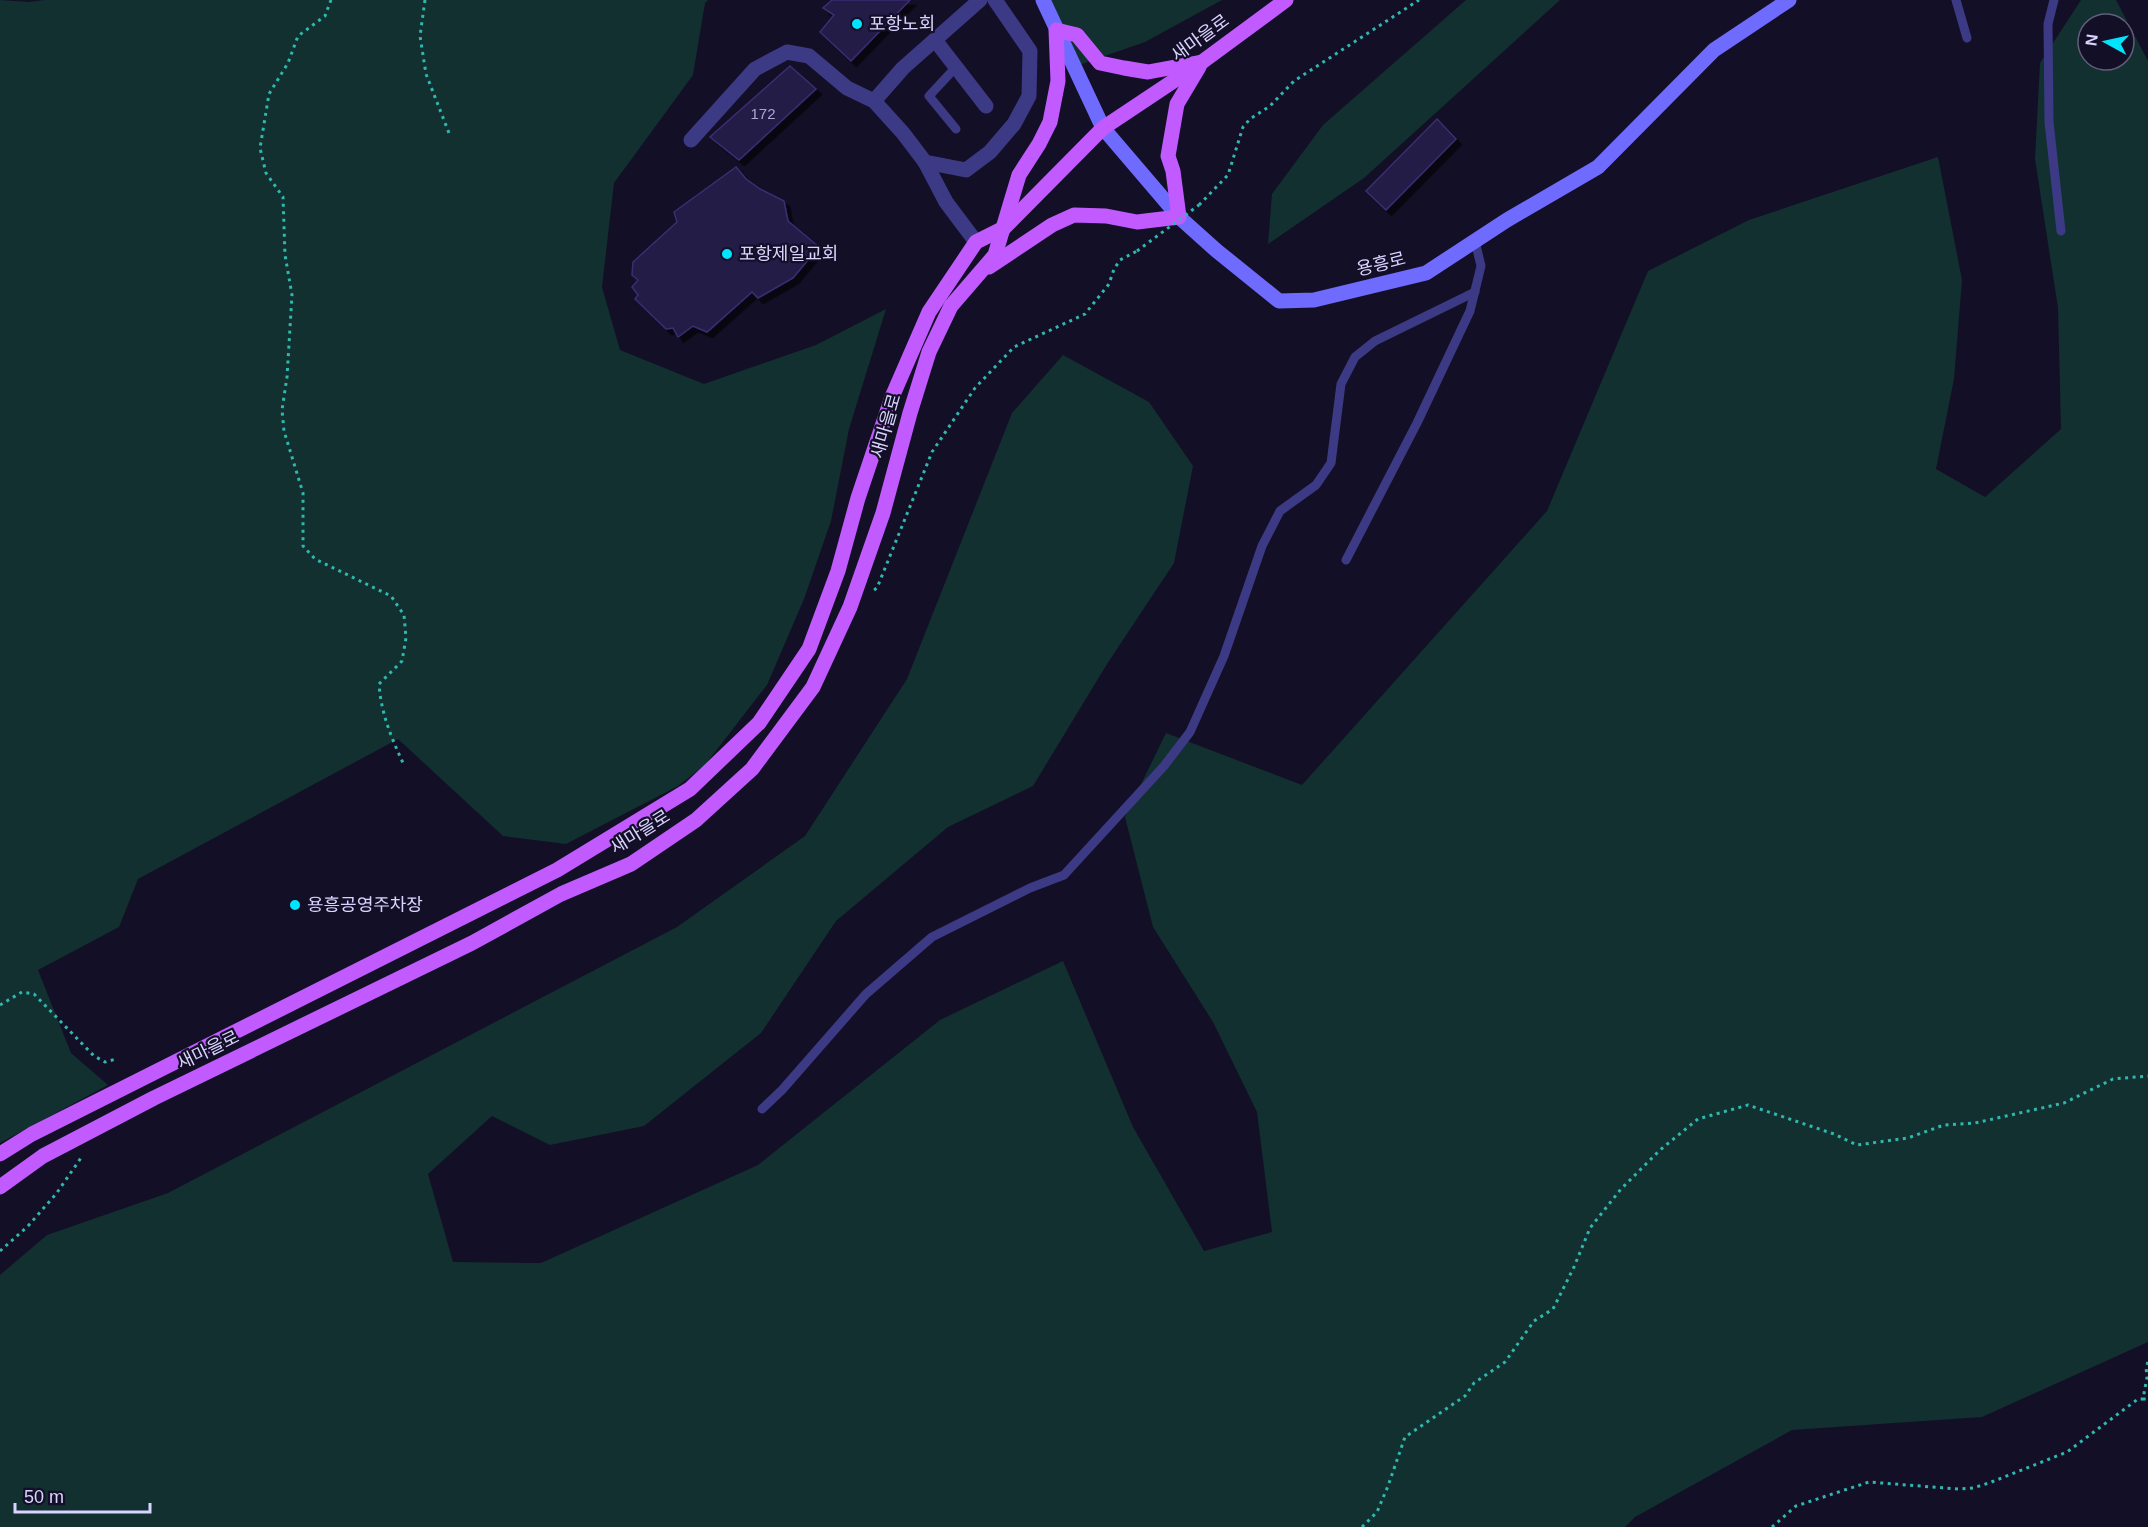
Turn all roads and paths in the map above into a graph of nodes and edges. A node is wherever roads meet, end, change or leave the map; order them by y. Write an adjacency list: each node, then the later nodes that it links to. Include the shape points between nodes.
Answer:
1 (331, 0): 32 (path, via 325,16 298,36 288,63 269,94 260,148 266,173 283,197 285,255 292,294 282,410 284,431 303,493 303,546 315,559 391,596 404,615 402,661 379,684 387,729)
2 (425, 0): 20 (path, via 420,36 426,74)
3 (980, 0): 13 (street)
4 (995, 0): 22 (street, via 1030,51 1029,96 1014,124 990,152 966,170)
5 (1043, 0): 11 (street, 용흥로)
6 (1286, 0): 14 (main road, 새마을로)
7 (1419, 0): 31 (path, bridge, via 1294,81 1250,119 1243,127 1228,176 1199,206 1120,260 1109,284 1085,314 1014,346 975,388 932,452 877,588)
8 (1789, 0): 26 (street, 용흥로, via 1714,50 1598,167)
9 (1956, 0): 12 (lane)
10 (2054, 0): 25 (lane, via 2048,24 2049,122)
11 (1056, 30): 14 (main road, via 1077,35 1100,63 1148,72); 18 (street, 용흥로); 24 (main road, via 1058,81 1050,122 1019,175)
12 (1967, 38)
13 (935, 40): 15 (street); 16 (street)
14 (1202, 62): 18 (main road, 새마을로); 23 (main road, via 1178,104 1171,129 1168,156)
15 (956, 67): 17 (street); 19 (lane, via 929,96)
16 (874, 101): 21 (street, via 847,88 809,56 787,52 755,69); 22 (street)
17 (986, 106)
18 (1103, 128): 23 (street, 용흥로); 24 (main road, 새마을로)
19 (956, 129)
20 (449, 133)
21 (691, 140)
22 (925, 162): 27 (street, via 946,202)
23 (1179, 217): 26 (street, 용흥로, via 1280,301 1314,300 1426,273); 28 (main road, via 1137,222 1074,215 1052,225)
24 (1004, 228): 27 (main road, 새마을로); 28 (main road, 새마을로, via 995,255)
25 (2061, 231)
26 (1475, 241): 29 (lane, via 1481,266)
27 (976, 242): 38 (main road, 새마을로, via 929,312 892,397 838,571 809,649 759,723 690,789 557,870 41,1129)
28 (981, 273): 31 (main road, 새마을로, via 951,306 929,352 883,513)
29 (1475, 292): 30 (lane, via 1470,311 1417,423); 36 (lane, via 1375,341 1355,357 1341,384 1331,463 1316,485 1280,511 1262,546 1220,667 1190,732 1164,766 1064,875 932,937 866,994)
30 (1346, 560)
31 (850, 607): 37 (main road, 새마을로, via 813,687 752,769 696,820 650,852)
32 (403, 763)
33 (0, 1005): 34 (path, via 22,992 34,994 94,1056 105,1062)
34 (116, 1059)
35 (2148, 1076): 45 (path, via 2113,1079 2064,1104 1975,1123 1944,1125 1908,1138 1857,1145 1748,1105 1698,1119 1621,1189 1590,1228 1553,1309 1534,1321 1505,1362 1474,1383 1465,1396 1405,1437 1377,1512)
36 (762, 1109)
37 (98, 1127): 39 (main road, 새마을로, via 42,1156); 40 (path, via 56,1194)
38 (0, 1154)
39 (0, 1187)
40 (0, 1251)
41 (2148, 1362): 42 (path)
42 (2147, 1377): 43 (path)
43 (2143, 1399): 44 (path); 46 (path, via 2067,1452 1989,1483 1958,1490 1869,1482 1796,1506)
44 (2148, 1399)
45 (1362, 1527)
46 (1772, 1527)

